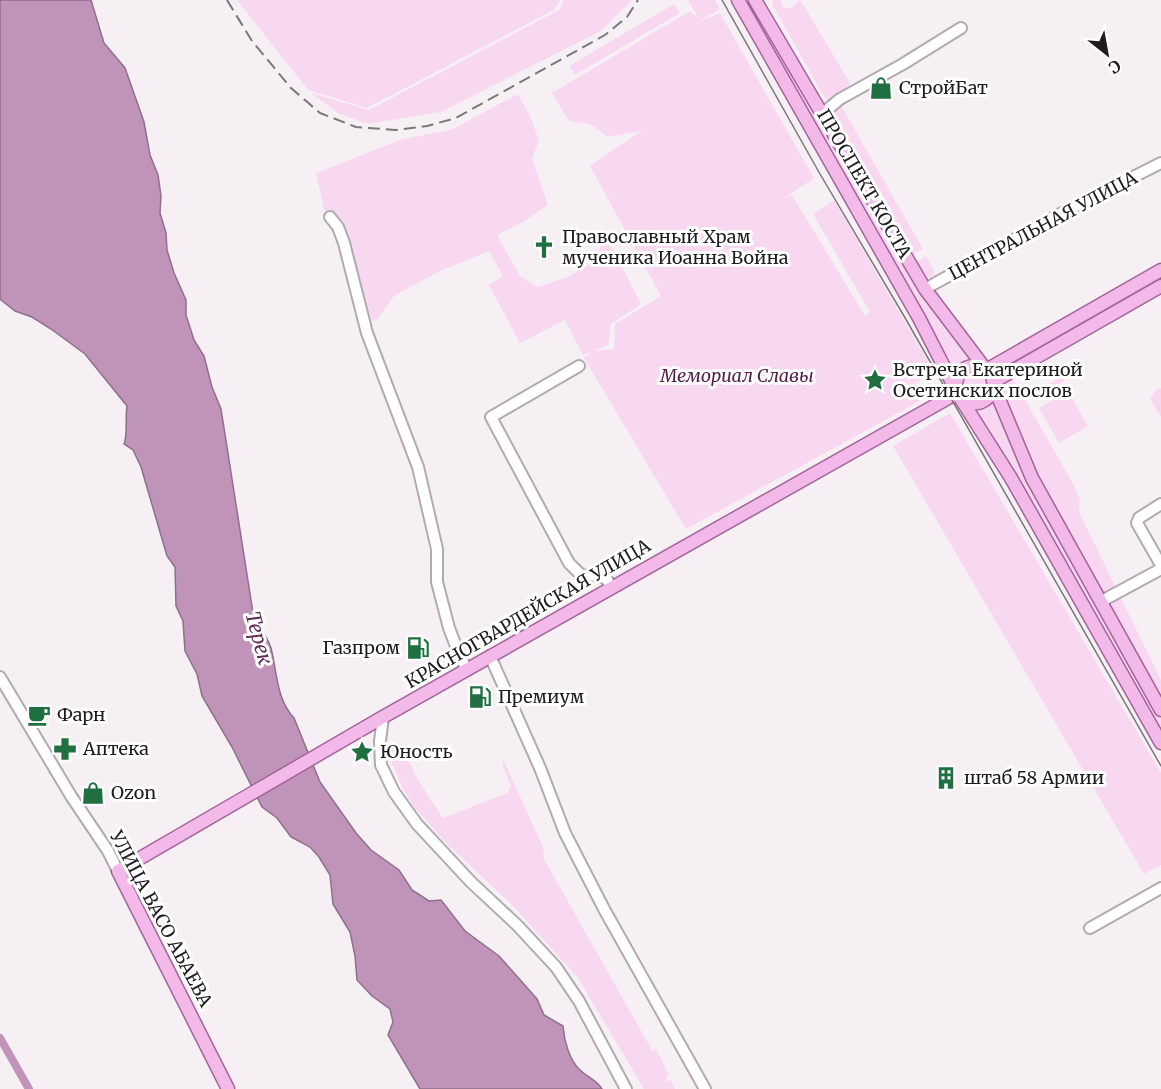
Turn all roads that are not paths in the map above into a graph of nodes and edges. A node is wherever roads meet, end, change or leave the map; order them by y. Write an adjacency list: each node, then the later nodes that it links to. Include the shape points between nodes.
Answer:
1 (738, 0): 13 (main road, ПРОСПЕКТ КОСТА)
2 (755, 0): 4 (main road, ПРОСПЕКТ КОСТА)
3 (961, 28): 4 (street, via 840,99)
4 (823, 113): 9 (main road, ПРОСПЕКТ КОСТА)
5 (1161, 163): 9 (street, ЦЕНТРАЛЬНАЯ УЛИЦА)
6 (330, 217): 19 (street, via 344,243 367,333 418,467 437,549 437,582 449,628)
7 (1161, 270): 11 (main road)
8 (1161, 286): 12 (main road)
9 (924, 289): 11 (main road, ПРОСПЕКТ КОСТА)
10 (579, 366): 16 (street, via 491,417 569,563 582,576 606,578)
11 (986, 368): 12 (main road, ПРОСПЕКТ КОСТА); 13 (main road, via 974,365 964,369 957,377)
12 (994, 384): 13 (main road, via 984,402 972,404); 17 (main road, ПРОСПЕКТ КОСТА, via 1032,478)
13 (958, 392): 16 (main road, КРАСНОГВАРДЕЙСКАЯ УЛИЦА); 23 (main road, ПРОСПЕКТ КОСТА)
14 (1161, 504): 15 (street, via 1137,523)
15 (1161, 567): 17 (street)
16 (611, 587): 18 (main road, КРАСНОГВАРДЕЙСКАЯ УЛИЦА)
17 (1100, 602): 21 (main road, ПРОСПЕКТ КОСТА)
18 (490, 656): 19 (main road, КРАСНОГВАРДЕЙСКАЯ УЛИЦА); 29 (street, via 565,833)
19 (467, 670): 22 (main road, КРАСНОГВАРДЕЙСКАЯ УЛИЦА)
20 (0, 677): 24 (street, УЛИЦА ВАСО АБАЕВА)
21 (1161, 710)
22 (383, 717): 24 (main road, КРАСНОГВАРДЕЙСКАЯ УЛИЦА); 28 (street, via 381,765 394,792 432,841 556,967 579,1001)
23 (1161, 743)
24 (118, 871): 27 (main road, УЛИЦА ВАСО АБАЕВА)
25 (1161, 888): 26 (street)
26 (1090, 928)
27 (228, 1089)
28 (626, 1089)
29 (705, 1089)

